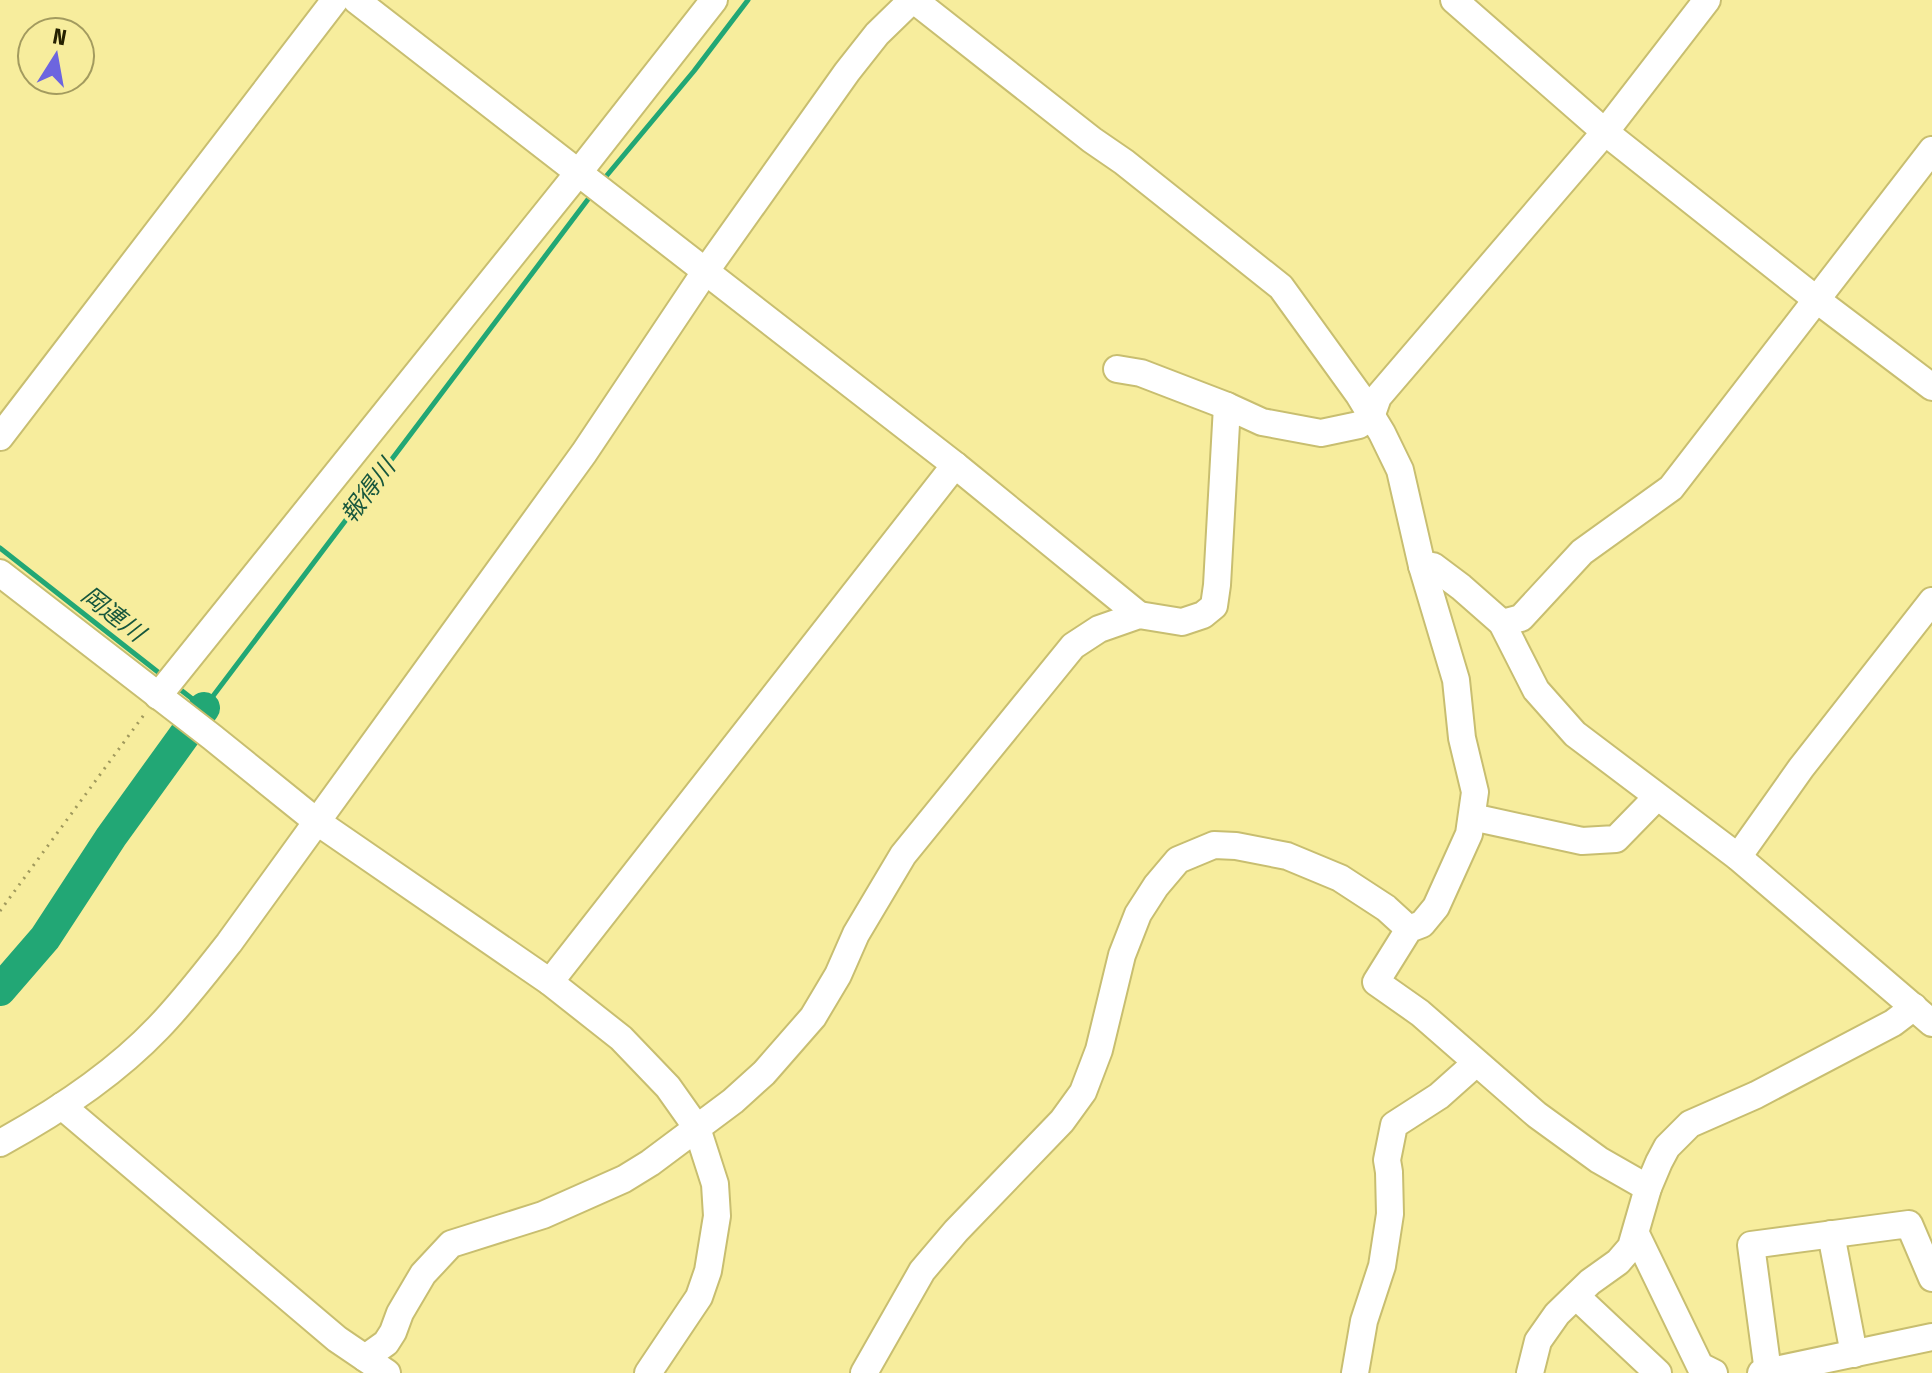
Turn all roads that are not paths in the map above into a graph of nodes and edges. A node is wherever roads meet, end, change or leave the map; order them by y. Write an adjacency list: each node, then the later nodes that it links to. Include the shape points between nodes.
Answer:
1 (335, 0): 16 (street)
2 (356, 0): 9 (street)
3 (714, 0): 9 (street)
4 (913, 0): 10 (street, via 847,72); 15 (street, via 1281,287)
5 (1454, 0): 7 (street)
6 (1707, 0): 7 (street)
7 (1605, 132): 11 (street); 15 (street, via 1378,397)
8 (1932, 150): 11 (street)
9 (583, 176): 10 (street); 23 (street)
10 (705, 272): 17 (street); 26 (street, via 584,453)
11 (1817, 300): 13 (street); 22 (street, via 1671,488 1582,552 1521,618)
12 (1117, 369): 14 (street)
13 (1932, 387)
14 (1227, 406): 15 (street, via 1262,422 1321,433); 21 (street, via 1214,606 1182,622)
15 (1371, 417): 18 (street, via 1400,470)
16 (0, 437)
17 (955, 465): 21 (street); 29 (street)
18 (1422, 566): 22 (street, via 1433,566); 25 (street, via 1456,680 1475,792)
19 (0, 573): 23 (street)
20 (1932, 601): 27 (street)
21 (1139, 615): 33 (street, via 1099,629 1073,646 903,855 813,1017 764,1073)
22 (1502, 623): 24 (street, via 1536,690 1575,734)
23 (163, 700): 26 (street)
24 (1657, 797): 25 (street, via 1616,839 1582,841); 27 (street)
25 (1472, 817): 28 (street, via 1436,907 1422,924)
26 (316, 821): 29 (street); 32 (street, via 229,943 157,1029)
27 (1738, 857): 30 (street)
28 (1409, 929): 31 (street, via 1376,982); 45 (street, via 1340,878 1287,856 1214,845 1178,860 1138,914 1083,1092 922,1271)
29 (550, 982): 33 (street, via 621,1038 668,1087)
30 (1923, 1015): 35 (street, via 1893,1023 1690,1124 1667,1147)
31 (1476, 1063): 35 (street, via 1574,1142); 46 (street, via 1439,1096 1394,1125 1387,1160 1390,1214 1382,1266)
32 (62, 1106): 34 (street); 42 (street, via 337,1339)
33 (697, 1128): 42 (street, via 624,1179 543,1215 451,1244 423,1274); 44 (street, via 715,1184 717,1216 708,1271 699,1297)
34 (0, 1143)
35 (1648, 1188): 36 (street)
36 (1636, 1234): 39 (street, via 1618,1262); 49 (street, via 1700,1366)
37 (1831, 1234): 38 (street, via 1909,1224); 41 (street); 43 (street, via 1751,1245)
38 (1932, 1278)
39 (1576, 1296): 47 (street, via 1538,1341); 48 (street)
40 (1932, 1337): 41 (street)
41 (1854, 1354): 43 (street)
42 (376, 1366)
43 (1764, 1372)
44 (648, 1373)
45 (864, 1373)
46 (1355, 1373)
47 (1530, 1373)
48 (1658, 1373)
49 (1714, 1373)

